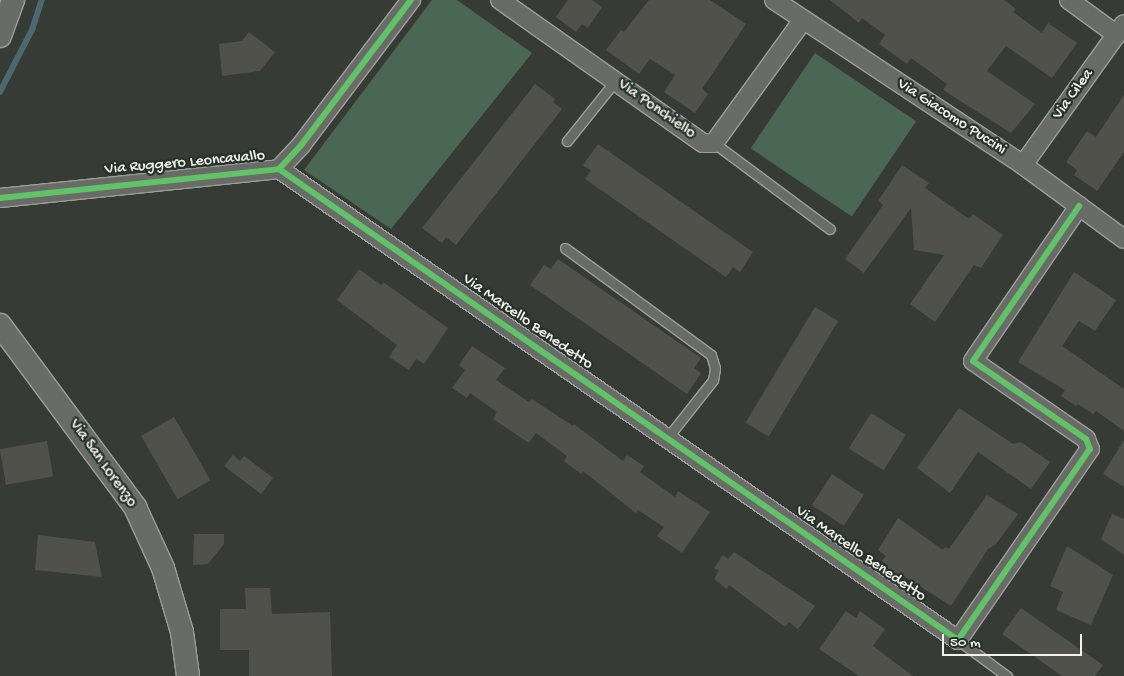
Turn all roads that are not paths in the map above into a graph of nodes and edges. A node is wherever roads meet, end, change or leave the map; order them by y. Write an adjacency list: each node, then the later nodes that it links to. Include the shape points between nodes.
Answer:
1 (13, 0): 8 (street)
2 (411, 0): 13 (street, Via Ruggero Leoncavallo, via 302,144)
3 (500, 0): 9 (street, Via Ponchiello)
4 (774, 0): 6 (street, Via Giacomo Puccini)
5 (1069, 0): 7 (street)
6 (803, 20): 11 (street, Via Ponchiello); 12 (street, Via Giacomo Puccini)
7 (1120, 30): 12 (street, Via Cilea)
8 (0, 36)
9 (615, 81): 10 (lane); 11 (street, Via Ponchiello, via 703,143)
10 (567, 141)
11 (714, 143): 16 (lane)
12 (1023, 165): 15 (street, Via Giacomo Puccini)
13 (279, 169): 14 (street, Via Ruggero Leoncavallo); 20 (street, Via Marcello Benedetto)
14 (0, 198)
15 (1079, 206): 17 (street, Via Giacomo Puccini); 21 (street, via 973,361 1086,439 1090,449)
16 (830, 229)
17 (1124, 239)
18 (565, 248): 20 (lane, via 711,355 715,368 713,380)
19 (0, 325): 22 (street, Via San Lorenzo, via 135,507 163,568 182,632)
20 (668, 437): 21 (street, Via Marcello Benedetto)
21 (958, 640): 23 (lane)
22 (188, 676)
23 (1007, 676)

